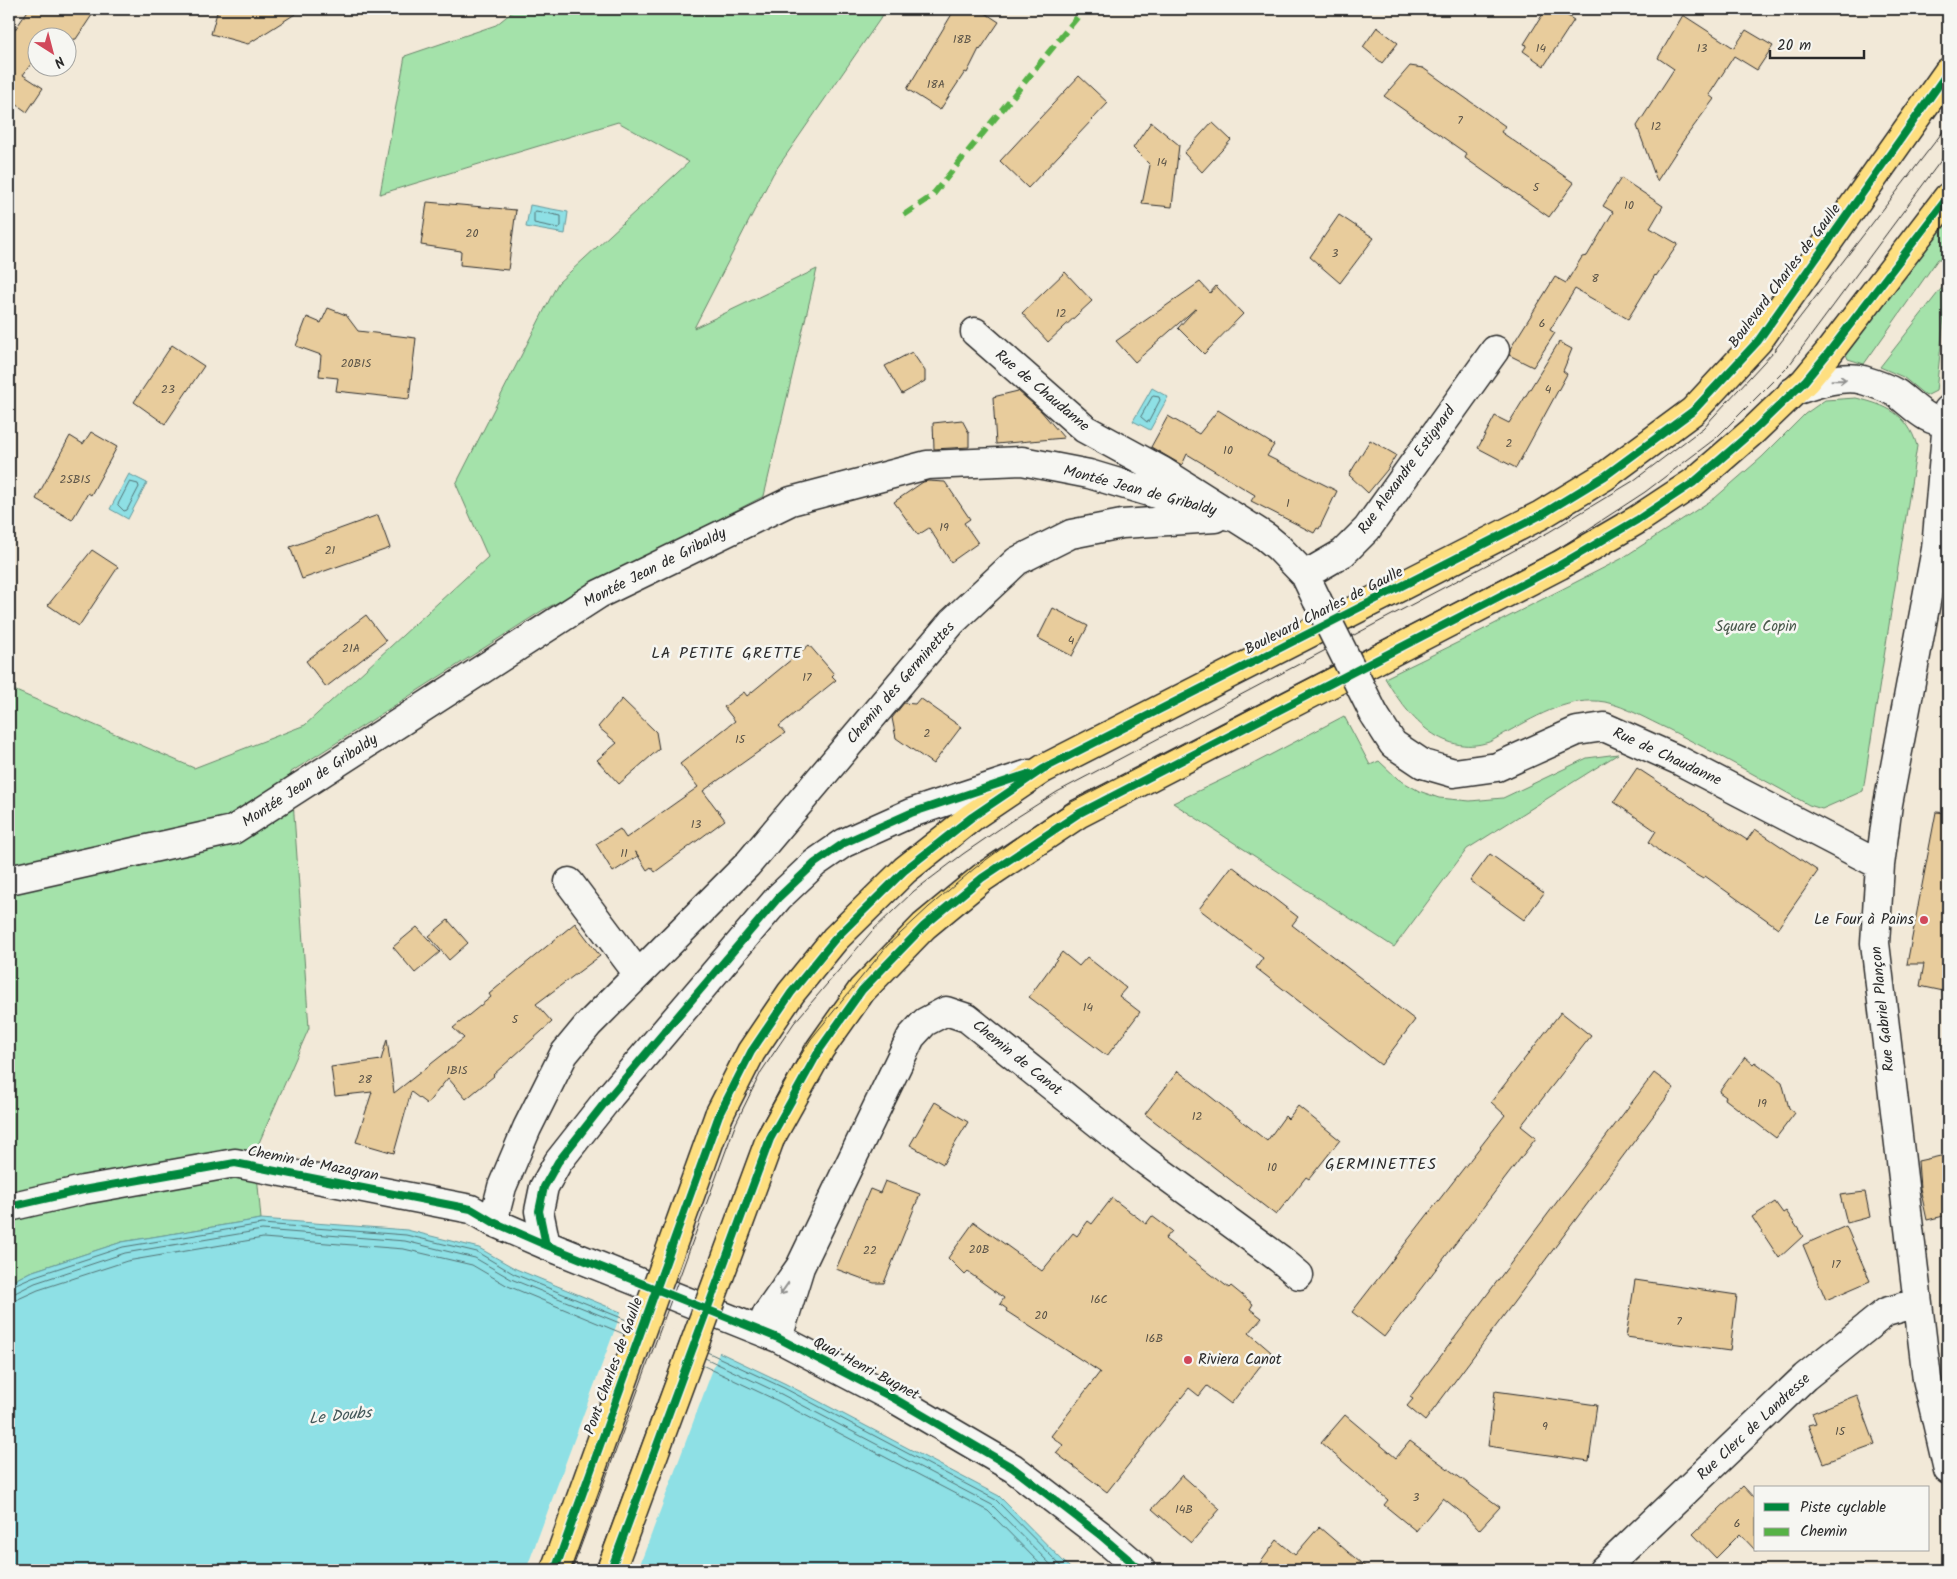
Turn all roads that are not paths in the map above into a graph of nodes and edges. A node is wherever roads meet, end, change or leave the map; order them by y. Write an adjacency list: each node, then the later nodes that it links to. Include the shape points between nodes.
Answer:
1 (1948, 72): 11 (main road, Boulevard Charles de Gaulle, via 1758,341 1694,411 1605,476 1541,515)
2 (1948, 197): 5 (main road, via 1829,352)
3 (975, 332): 8 (street, Rue de Chaudanne, via 1084,429 1162,471)
4 (1495, 350): 10 (street, Rue Alexandre Estignard, via 1367,529 1343,553)
5 (1792, 392): 6 (street, one-way to 6, via 1827,380 1862,380 1894,392 1929,419); 25 (main road, bridge, via 1693,483 1637,520 1551,569 1078,814 982,878 924,926 862,990 820,1049 770,1139)
6 (1948, 418): 9 (street, Rue Gabriel Plançon)
7 (1948, 510): 9 (street, Rue Gabriel Plançon)
8 (1234, 517): 10 (street, Rue de Chaudanne, via 1272,542); 13 (street, Montée Jean de Gribaldy, via 1089,474 1022,462 927,465 791,501 599,594 233,830); 15 (street, Chemin des Germinettes, via 1122,524 1071,534 1017,561 952,622 746,865)
9 (1936, 549): 12 (street, Rue Gabriel Plançon, via 1888,804)
10 (1306, 575): 12 (street, Rue de Chaudanne, bridge, via 1374,714 1393,744 1423,764 1454,773 1497,767 1577,731 1604,728 1678,760)
11 (1043, 769): 16 (main road, Boulevard Charles de Gaulle, via 905,870 835,939 791,993 751,1052); 19 (street, via 912,813 844,842 815,863 779,897 558,1162 544,1187 539,1211)
12 (1880, 865): 21 (street, Rue Gabriel Plançon, via 1875,942)
13 (9, 880)
14 (569, 882): 15 (street)
15 (638, 974): 18 (street, Chemin des Germinettes, via 564,1054 502,1187)
16 (720, 1115): 24 (main road, Pont Charles de Gaulle, bridge)
17 (9, 1207): 18 (street, Chemin de Mazagran, via 83,1190 235,1163 471,1209)
18 (493, 1222): 19 (street, Chemin de Mazagran)
19 (546, 1246): 22 (street, Quai Henri Bugnet)
20 (1299, 1275): 22 (street, Chemin de Canot, via 1136,1154 967,1018 946,1011 924,1022 911,1037 800,1267 767,1314)
21 (1917, 1303): 23 (street, Rue Gabriel Plançon, via 1927,1378); 27 (street, Rue Clerc de Landresse, via 1886,1312 1805,1377)
22 (769, 1334): 26 (street, Quai Henri Bugnet, via 895,1399 1013,1468)
23 (1948, 1470)
24 (555, 1570)
25 (611, 1570)
26 (1142, 1570)
27 (1603, 1570)

